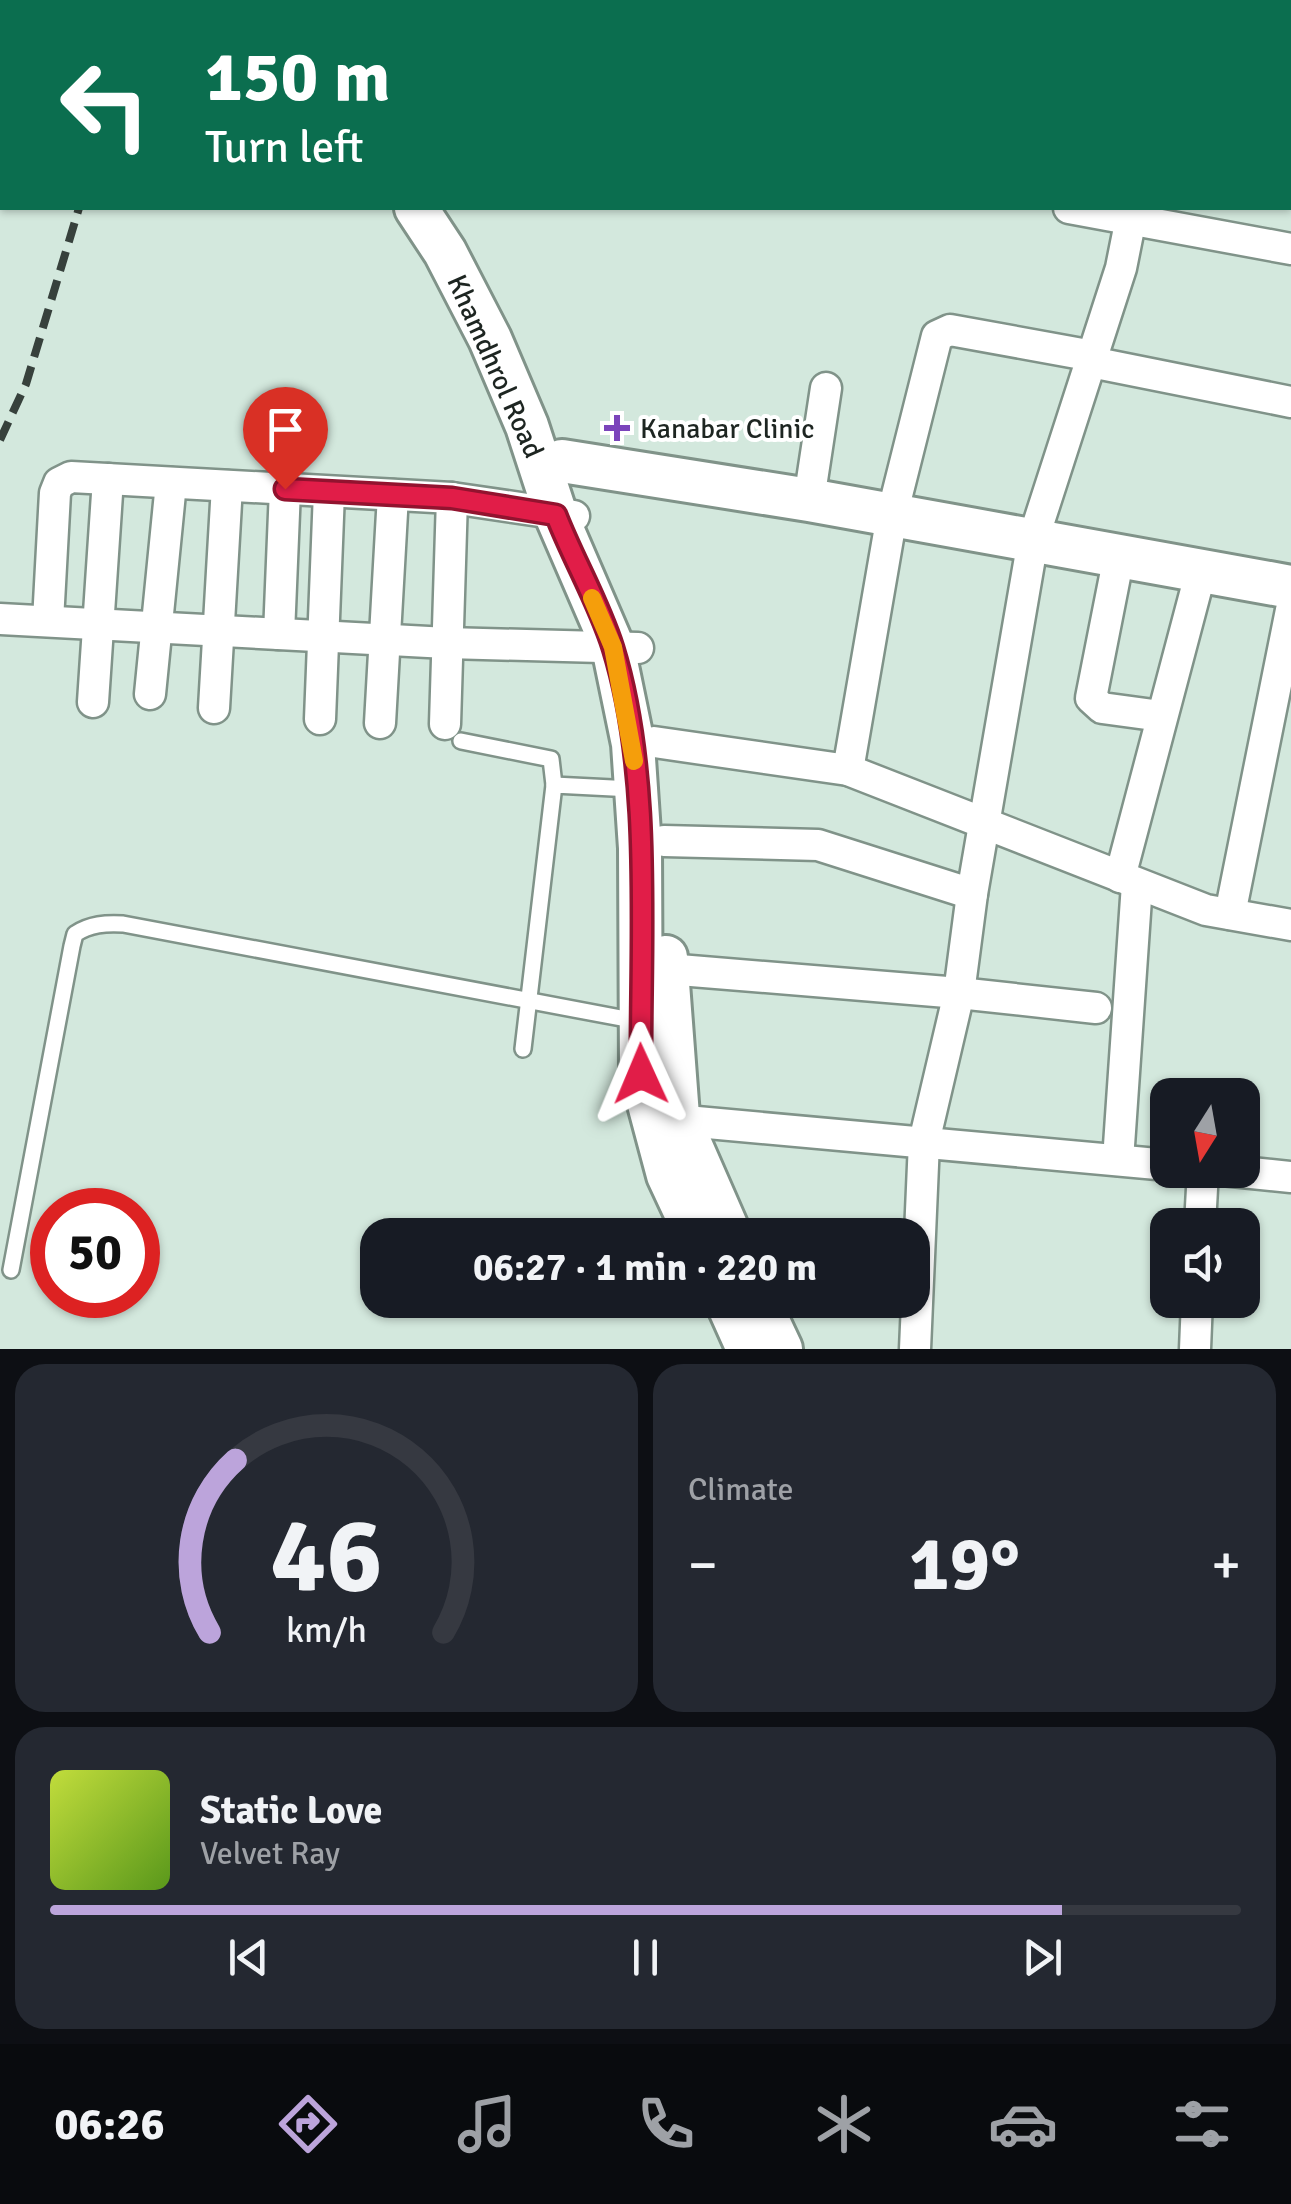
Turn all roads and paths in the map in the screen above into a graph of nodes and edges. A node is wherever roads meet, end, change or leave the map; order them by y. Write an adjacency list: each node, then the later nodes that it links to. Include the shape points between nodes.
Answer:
1 (417, 210): 19 (main road, Khamdhrol Road, via 505,374)
2 (453, 210): 9 (main road, Khamdhrol Road, via 513,321)
3 (1091, 210): 4 (street)
4 (1132, 214): 5 (street); 6 (street)
5 (1291, 249)
6 (1092, 359): 8 (street); 18 (street, via 940,333); 20 (street)
7 (826, 388): 17 (street)
8 (1291, 402)
9 (562, 461): 17 (main road); 19 (main road, Khamdhrol Road)
10 (108, 479): 11 (street); 26 (street, via 71,476 59,483); 27 (street)
11 (171, 482): 12 (street); 28 (street)
12 (227, 486): 13 (street); 29 (street)
13 (285, 489): 14 (street); 30 (street)
14 (329, 492): 15 (street); 31 (street)
15 (393, 496): 16 (street); 32 (street)
16 (452, 498): 19 (street); 33 (street)
17 (809, 500): 18 (main road)
18 (892, 515): 20 (main road); 43 (street)
19 (566, 516): 34 (main road, Khamdhrol Road)
20 (1033, 540): 21 (main road); 46 (street)
21 (1119, 556): 22 (main road); 38 (street, via 1091,698 1102,708)
22 (1201, 570): 23 (main road); 38 (street)
23 (1291, 587)
24 (1291, 610): 50 (street)
25 (0, 618): 26 (street)
26 (48, 621): 27 (street)
27 (98, 624): 28 (street); 36 (street)
28 (154, 628): 29 (street); 35 (street)
29 (217, 631): 30 (street); 37 (street)
30 (279, 634): 31 (street)
31 (321, 636): 32 (street); 39 (street)
32 (383, 640): 33 (street); 40 (street)
33 (447, 644): 34 (street); 41 (street)
34 (626, 648): 42 (main road, Khamdhrol Road); 45 (main road, Khamdhrol Road)
35 (150, 694)
36 (93, 702)
37 (214, 708)
38 (1161, 716): 48 (street)
39 (320, 719)
40 (380, 723)
41 (453, 732): 44 (lane, via 550,759)
42 (654, 742): 43 (street); 47 (main road, Khamdhrol Road)
43 (848, 770): 46 (street)
44 (554, 785): 45 (lane); 54 (lane)
45 (636, 789): 56 (main road, Khamdhrol Road)
46 (985, 824): 48 (street); 49 (street)
47 (664, 841): 49 (street, via 818,845); 52 (main road, Khamdhrol Road)
48 (1128, 880): 50 (street); 60 (street)
49 (972, 894): 53 (street)
50 (1230, 914): 51 (street)
51 (1291, 925)
52 (667, 969): 53 (street); 56 (main road, Khamdhrol Road)
53 (959, 993): 55 (street); 59 (street)
54 (528, 1000): 56 (lane); 57 (lane); 66 (lane, via 123,924 85,927 72,946)
55 (1096, 1008)
56 (656, 1023): 58 (main road, Khamdhrol Road)
57 (523, 1049)
58 (666, 1119): 59 (street); 64 (main road, Khamdhrol Road, via 668,1175); 65 (main road, Khamdhrol Road)
59 (924, 1142): 60 (street); 72 (street)
60 (1118, 1160): 61 (street)
61 (1150, 1163)
62 (1260, 1174): 63 (street)
63 (1291, 1177)
64 (688, 1218)
65 (721, 1218)
66 (11, 1270)
67 (734, 1318): 70 (main road)
68 (766, 1318): 71 (main road)
69 (1197, 1318): 73 (street)
70 (748, 1349)
71 (781, 1349)
72 (915, 1349)
73 (1195, 1349)

